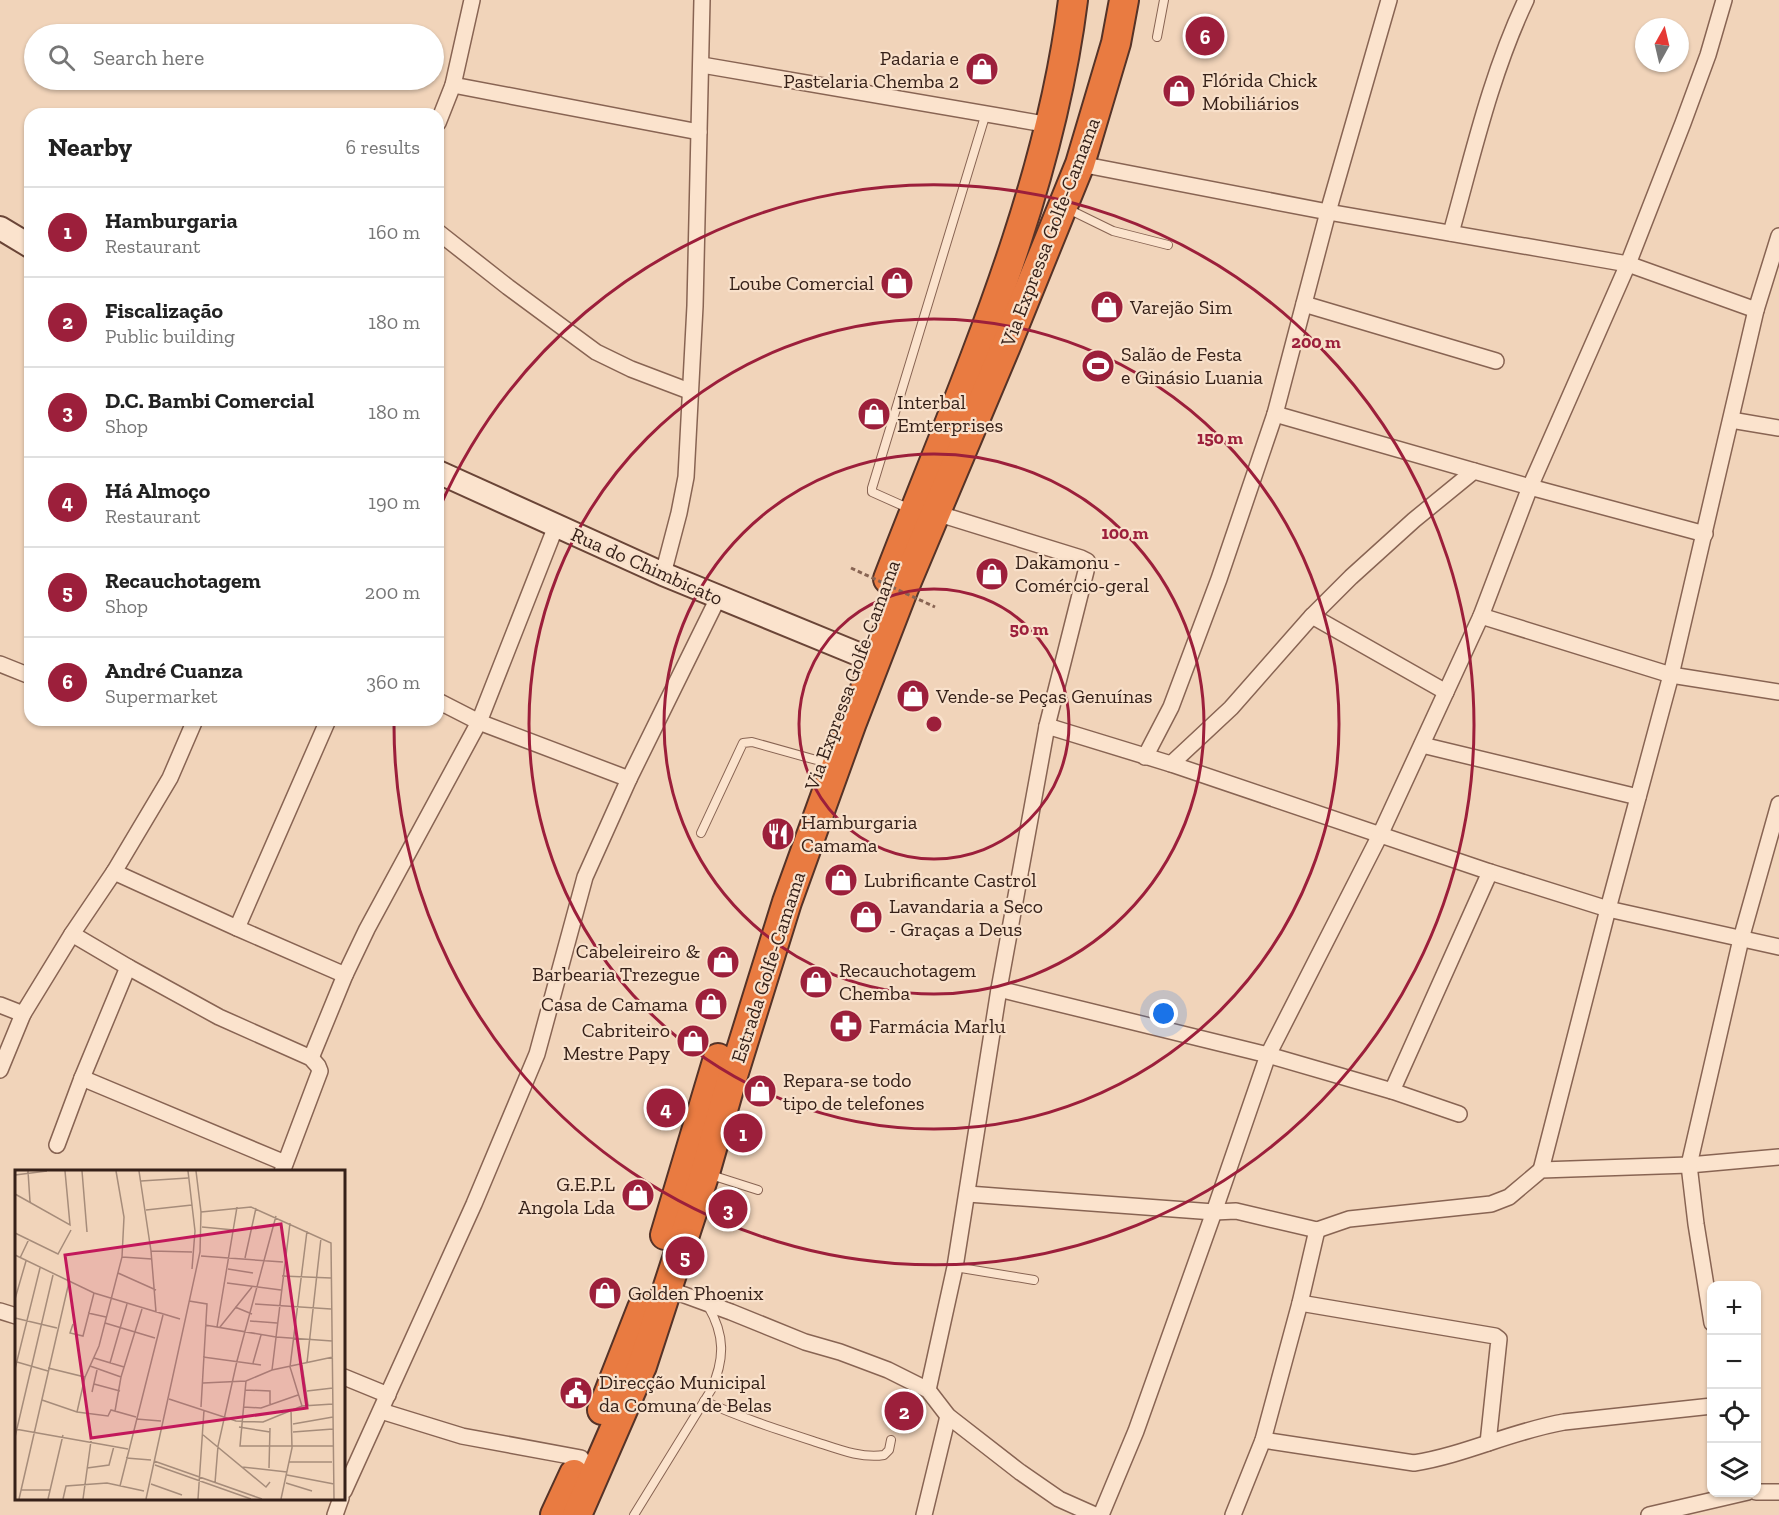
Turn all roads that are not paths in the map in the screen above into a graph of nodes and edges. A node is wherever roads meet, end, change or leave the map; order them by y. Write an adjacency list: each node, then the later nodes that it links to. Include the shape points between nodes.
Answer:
1 (472, 0): 11 (street)
2 (702, 0): 10 (street)
3 (1073, 0): 14 (highway, Via Expressa Golfe-Camama)
4 (1124, 0): 16 (highway, Via Expressa Golfe-Camama, via 1116,42)
5 (1164, 0): 9 (lane)
6 (1389, 0): 18 (street)
7 (1526, 0): 20 (street, via 1502,54)
8 (1725, 0): 25 (street, via 1708,55)
9 (1157, 37)
10 (702, 65): 13 (street); 15 (street)
11 (453, 85): 12 (street); 15 (street)
12 (444, 108)
13 (986, 113): 14 (street); 36 (lane, via 872,489)
14 (1050, 125): 36 (highway, Via Expressa Golfe-Camama, via 1018,236)
15 (699, 132): 29 (street)
16 (1080, 164): 17 (highway, Via Expressa Golfe-Camama); 18 (street)
17 (1063, 207): 24 (lane, via 1113,231); 36 (highway, Via Expressa Golfe-Camama, via 1006,346)
18 (1328, 212): 20 (street); 26 (street)
19 (0, 228): 23 (street)
20 (1451, 233): 25 (street)
21 (1779, 236): 27 (street)
22 (444, 237): 29 (street, via 596,352)
23 (24, 242)
24 (1168, 245)
25 (1628, 264): 27 (street); 35 (street)
26 (1304, 304): 28 (street); 30 (street)
27 (1756, 310): 31 (street)
28 (1496, 361)
29 (689, 391): 39 (street, via 686,477)
30 (1275, 414): 33 (street); 56 (street, via 1175,697)
31 (1731, 420): 32 (street); 38 (street)
32 (1779, 428)
33 (1474, 471): 35 (street); 41 (street, via 1406,527)
34 (444, 477): 37 (street, Rua do Chimbicato)
35 (1530, 487): 38 (street); 42 (street)
36 (925, 512): 43 (highway, Via Expressa Golfe-Camama); 51 (highway, Via Expressa Golfe-Camama, via 901,595); 54 (street, via 1087,561)
37 (556, 526): 39 (street, Rua do Chimbicato); 50 (street)
38 (1705, 534): 46 (street)
39 (663, 574): 40 (street, Rua do Chimbicato)
40 (718, 598): 43 (street, Rua do Chimbicato); 59 (street)
41 (1312, 616): 47 (street); 58 (street, via 1231,708)
42 (1480, 616): 46 (street); 47 (street)
43 (858, 654): 57 (highway, Via Expressa Golfe-Camama)
44 (0, 664): 45 (street)
45 (24, 674)
46 (1671, 675): 48 (street); 60 (street)
47 (1446, 692): 55 (street)
48 (1779, 692)
49 (444, 704): 50 (street)
50 (479, 722): 59 (street); 72 (street)
51 (851, 724): 87 (highway, Estrada Golfe-Camama, via 788,902)
52 (192, 726): 64 (street, via 170,778)
53 (325, 726): 67 (street)
54 (1047, 726): 56 (street); 73 (street)
55 (1422, 745): 60 (street); 63 (street)
56 (1145, 757): 58 (street)
57 (820, 761): 62 (lane, via 752,742 743,743); 110 (highway, Via Expressa Golfe-Camama, via 758,933 650,1287)
58 (1171, 764): 63 (street)
59 (629, 779): 102 (street, via 585,877 537,1054)
60 (1638, 797): 66 (street)
61 (1779, 804): 69 (street)
62 (701, 833)
63 (1380, 835): 65 (street); 76 (street)
64 (114, 872): 67 (street); 68 (street)
65 (1490, 872): 66 (street); 80 (street)
66 (1608, 909): 69 (street); 86 (street)
67 (237, 928): 72 (street)
68 (72, 934): 71 (street); 75 (street)
69 (1741, 939): 70 (street); 84 (street)
70 (1779, 947)
71 (128, 967): 77 (street, via 219,1017); 79 (street)
72 (345, 975): 77 (street)
73 (999, 989): 76 (street); 89 (street)
74 (0, 1005): 75 (street)
75 (23, 1014): 78 (street)
76 (1268, 1055): 80 (street); 90 (street)
77 (311, 1058): 85 (street, via 320,1071)
78 (0, 1070)
79 (82, 1078): 82 (street); 85 (street)
80 (1392, 1091): 81 (street)
81 (1459, 1114)
82 (57, 1145)
83 (1779, 1157): 84 (street)
84 (1689, 1165): 86 (street); 95 (street)
85 (283, 1167)
86 (1541, 1170): 91 (street, via 1509,1197 1491,1204 1349,1219)
87 (705, 1173): 88 (lane); 94 (highway, Estrada Golfe-Camama)
88 (758, 1191)
89 (968, 1194): 90 (street); 92 (street)
90 (1214, 1212): 91 (street, via 1236,1211); 122 (street, via 1136,1431)
91 (1317, 1230): 97 (street)
92 (955, 1267): 93 (lane); 101 (street)
93 (1034, 1280)
94 (668, 1289): 96 (street); 118 (highway, Estrada Golfe-Camama, via 642,1366)
95 (1707, 1293)
96 (706, 1303): 101 (street, via 888,1370); 103 (lane, via 719,1329 721,1358 718,1374)
97 (1300, 1303): 108 (street); 109 (street, via 1495,1336 1499,1339)
98 (0, 1311): 99 (street)
99 (15, 1316)
100 (345, 1377): 102 (street)
101 (928, 1390): 106 (street)
102 (387, 1395): 105 (street)
103 (704, 1401): 107 (lane, via 845,1452 877,1457 889,1450); 119 (lane)
104 (1707, 1407): 109 (street, via 1564,1422)
105 (381, 1411): 110 (street, via 462,1436); 111 (street)
106 (948, 1416): 120 (street); 121 (street, via 1059,1499)
107 (891, 1440)
108 (1263, 1440): 109 (street, via 1414,1463); 123 (street)
109 (1488, 1443)
110 (581, 1458): 117 (highway, Via Expressa Golfe-Camama)
111 (345, 1489)
112 (1761, 1492): 113 (street)
113 (1779, 1492)
114 (1728, 1497): 124 (street)
115 (340, 1500): 116 (street)
116 (334, 1515)
117 (555, 1515)
118 (577, 1515)
119 (634, 1515)
120 (924, 1515)
121 (1095, 1515)
122 (1101, 1515)
123 (1233, 1515)
124 (1651, 1515)

